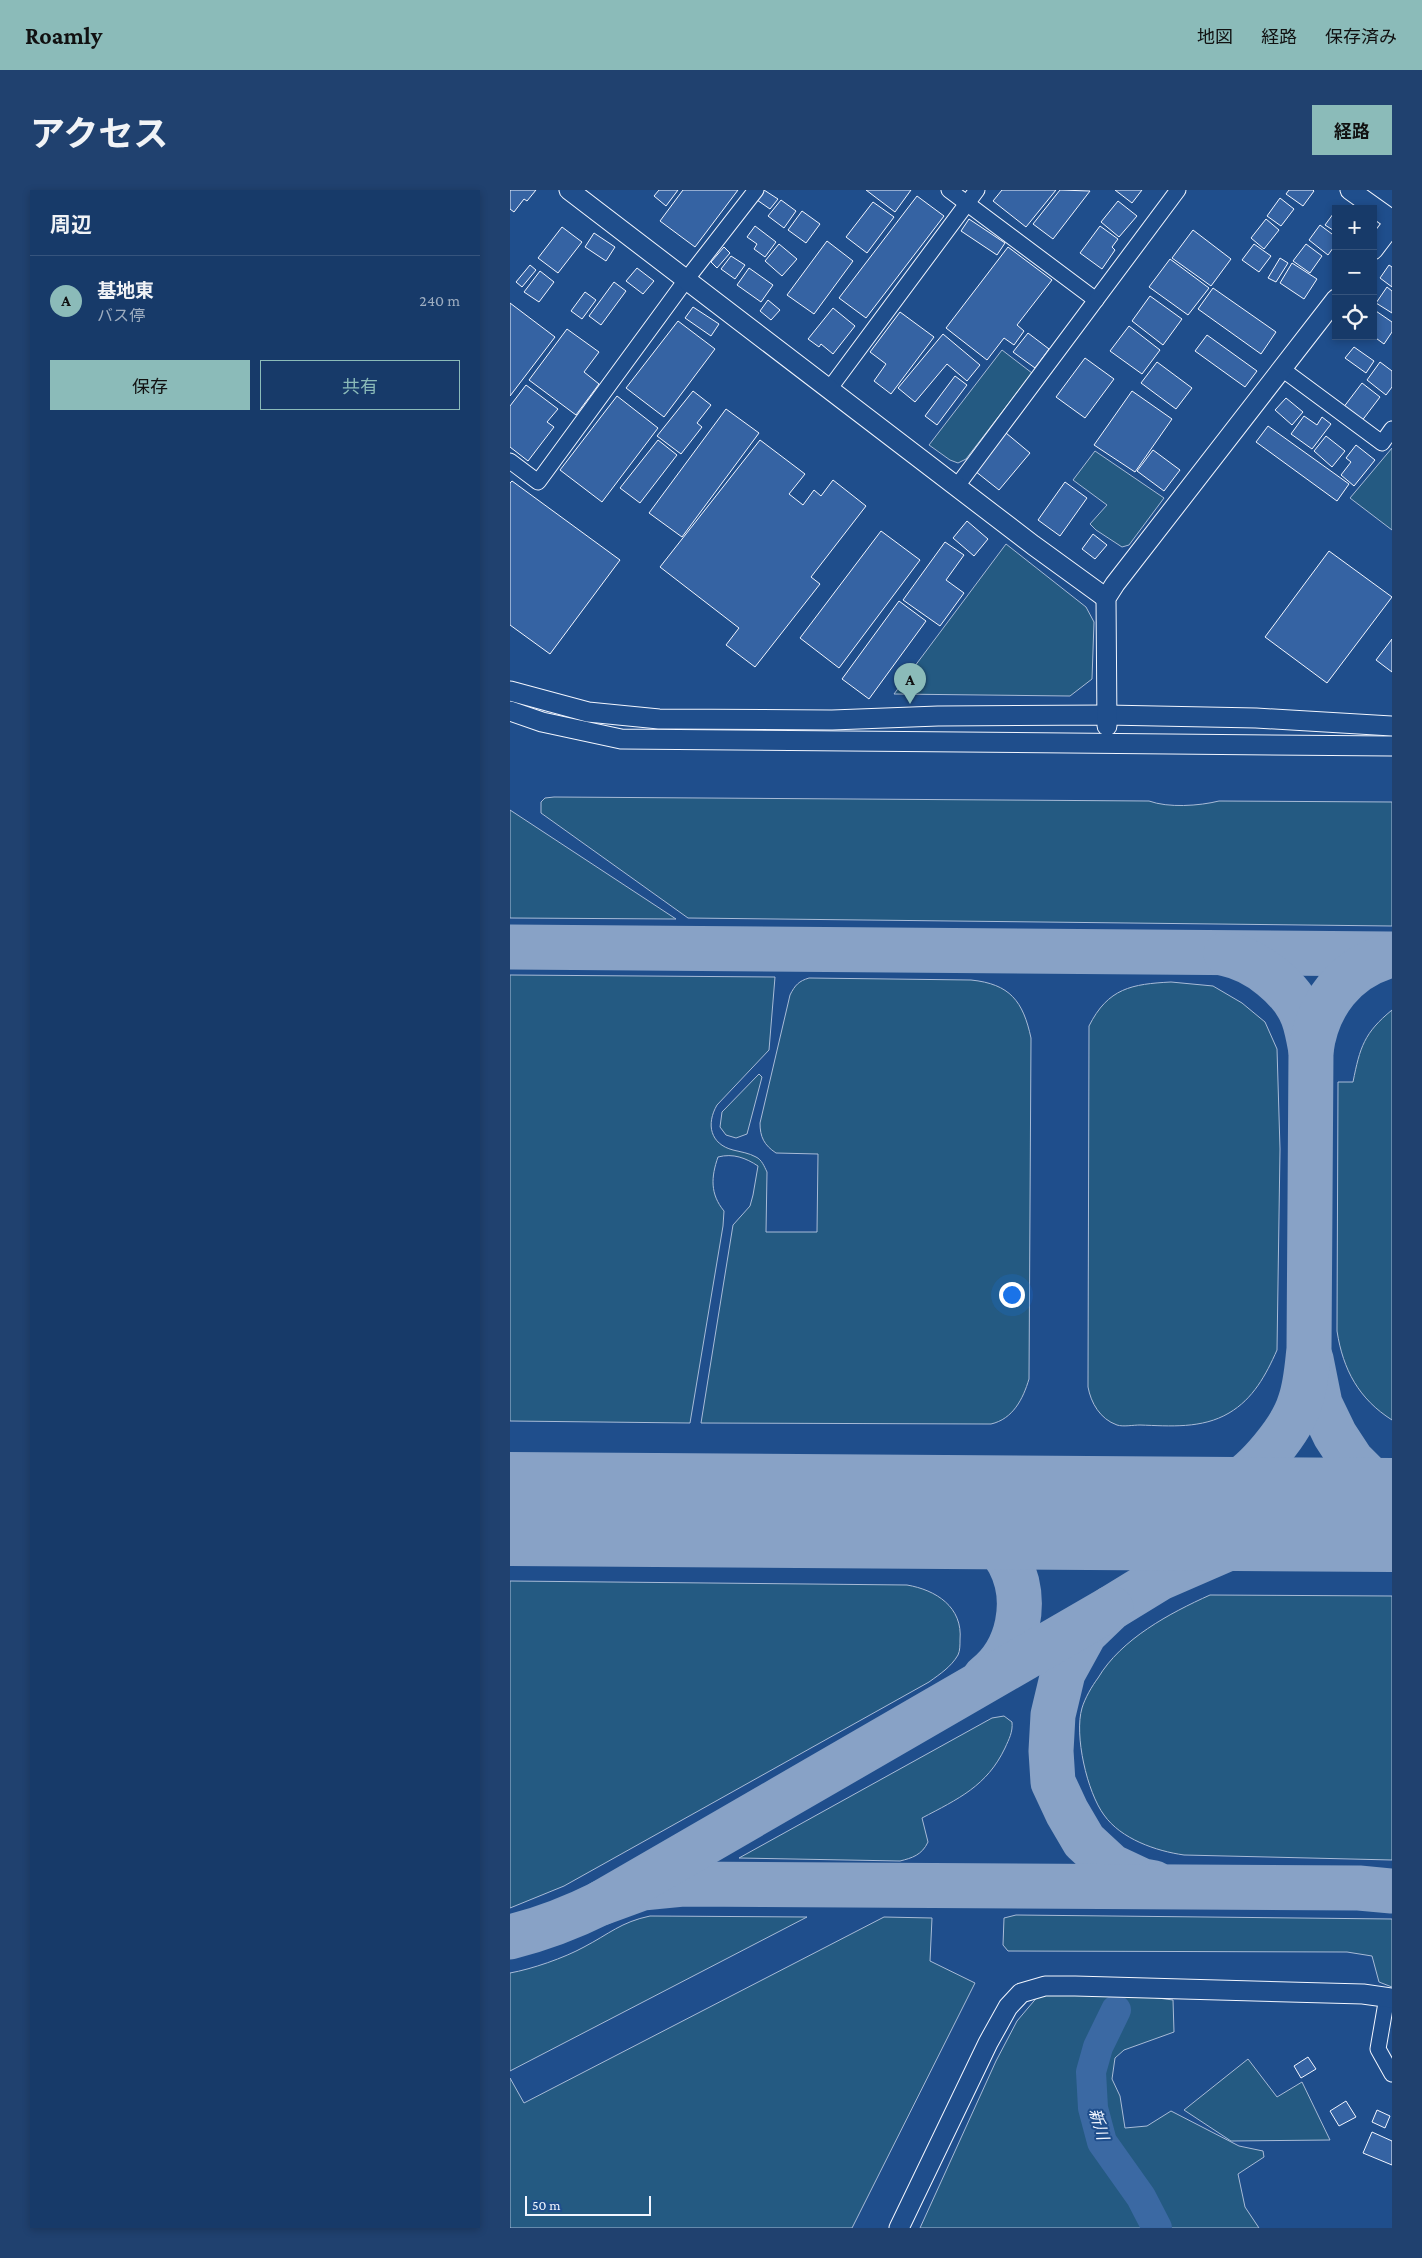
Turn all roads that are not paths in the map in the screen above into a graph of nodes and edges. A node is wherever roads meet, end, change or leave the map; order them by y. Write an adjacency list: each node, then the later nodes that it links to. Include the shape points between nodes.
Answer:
1 (570, 190): 11 (street)
2 (756, 190): 11 (street)
3 (950, 190): 7 (street)
4 (977, 190): 7 (street)
5 (1178, 190): 12 (street)
6 (1350, 190): 8 (street)
7 (967, 203): 12 (street); 15 (street)
8 (1392, 220)
9 (1392, 225): 10 (street)
10 (1377, 245)
11 (686, 280): 15 (street); 17 (street, via 538,482)
12 (1096, 300): 18 (street)
13 (1332, 304): 14 (street)
14 (1282, 369): 16 (street, via 1382,443); 19 (street)
15 (830, 388): 18 (street)
16 (1392, 429)
17 (510, 461)
18 (957, 486): 19 (street)
19 (1106, 598): 22 (street)
20 (510, 690): 22 (street, via 588,712 659,719 832,720)
21 (510, 711): 24 (street, via 542,722 621,738)
22 (1107, 715): 23 (street, via 1256,718); 24 (street)
23 (1392, 726)
24 (1106, 743): 25 (street)
25 (1392, 746)
26 (1390, 1997): 27 (street, via 1378,2049); 28 (street, via 1055,1986 1021,1993 1008,2007 988,2043)
27 (1392, 2074)
28 (899, 2228)

